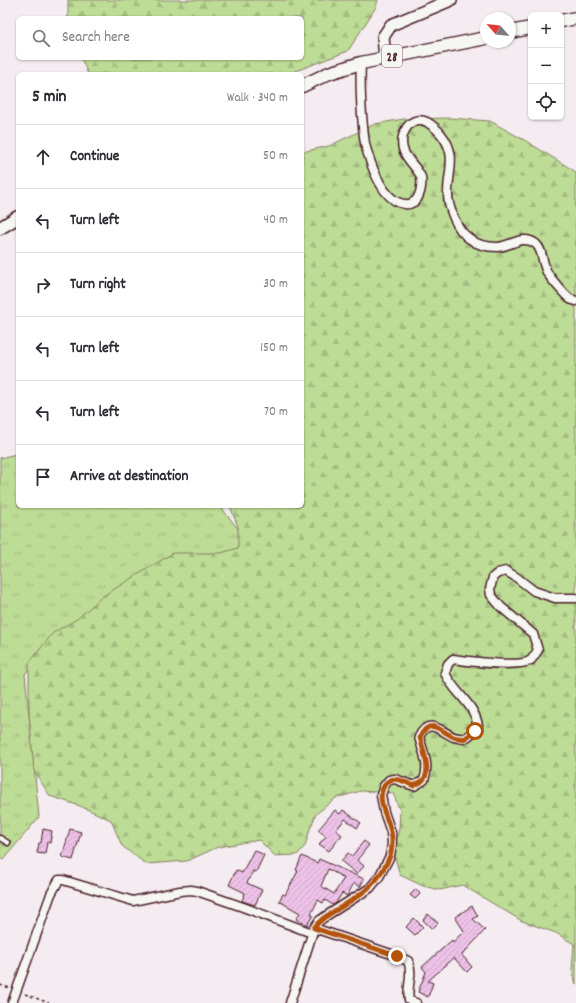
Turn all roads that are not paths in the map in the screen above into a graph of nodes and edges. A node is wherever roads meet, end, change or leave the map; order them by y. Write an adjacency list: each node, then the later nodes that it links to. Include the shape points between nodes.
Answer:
1 (451, 0): 7 (street, via 391,25 383,37)
2 (576, 18): 3 (main road)
3 (564, 20)
4 (528, 29): 5 (main road)
5 (516, 31)
6 (480, 39): 7 (main road, 28)
7 (385, 58): 8 (main road, 28)
8 (361, 63): 9 (main road, 28, via 329,73); 12 (street, via 360,87 366,150 386,194 397,202 406,204 418,199 421,178 403,149 403,142 409,124 422,120 441,133 450,147 452,162 448,192 451,208 455,222 468,239 479,244 499,247 518,240 528,240 535,244 540,249 547,272 555,283)
9 (304, 85)
10 (16, 218): 11 (main road)
11 (0, 228)
12 (576, 301)
13 (576, 598): 16 (street, via 556,598 534,591 506,572 493,577 491,596 501,608 533,634 538,650 531,660 524,663 453,659 448,664 445,673 449,682 476,716 478,725 475,731 464,739 433,726 421,733 427,767 424,780 414,786 395,779 389,780 381,795 391,832 390,856 370,888 319,921)
14 (0, 838): 15 (lane)
15 (8, 843)
16 (313, 930): 17 (street, via 191,890 133,901 58,880); 18 (street); 19 (street, via 397,956 408,962 411,972 408,995 410,1000)
17 (12, 1003)
18 (290, 1003)
19 (416, 1003)

